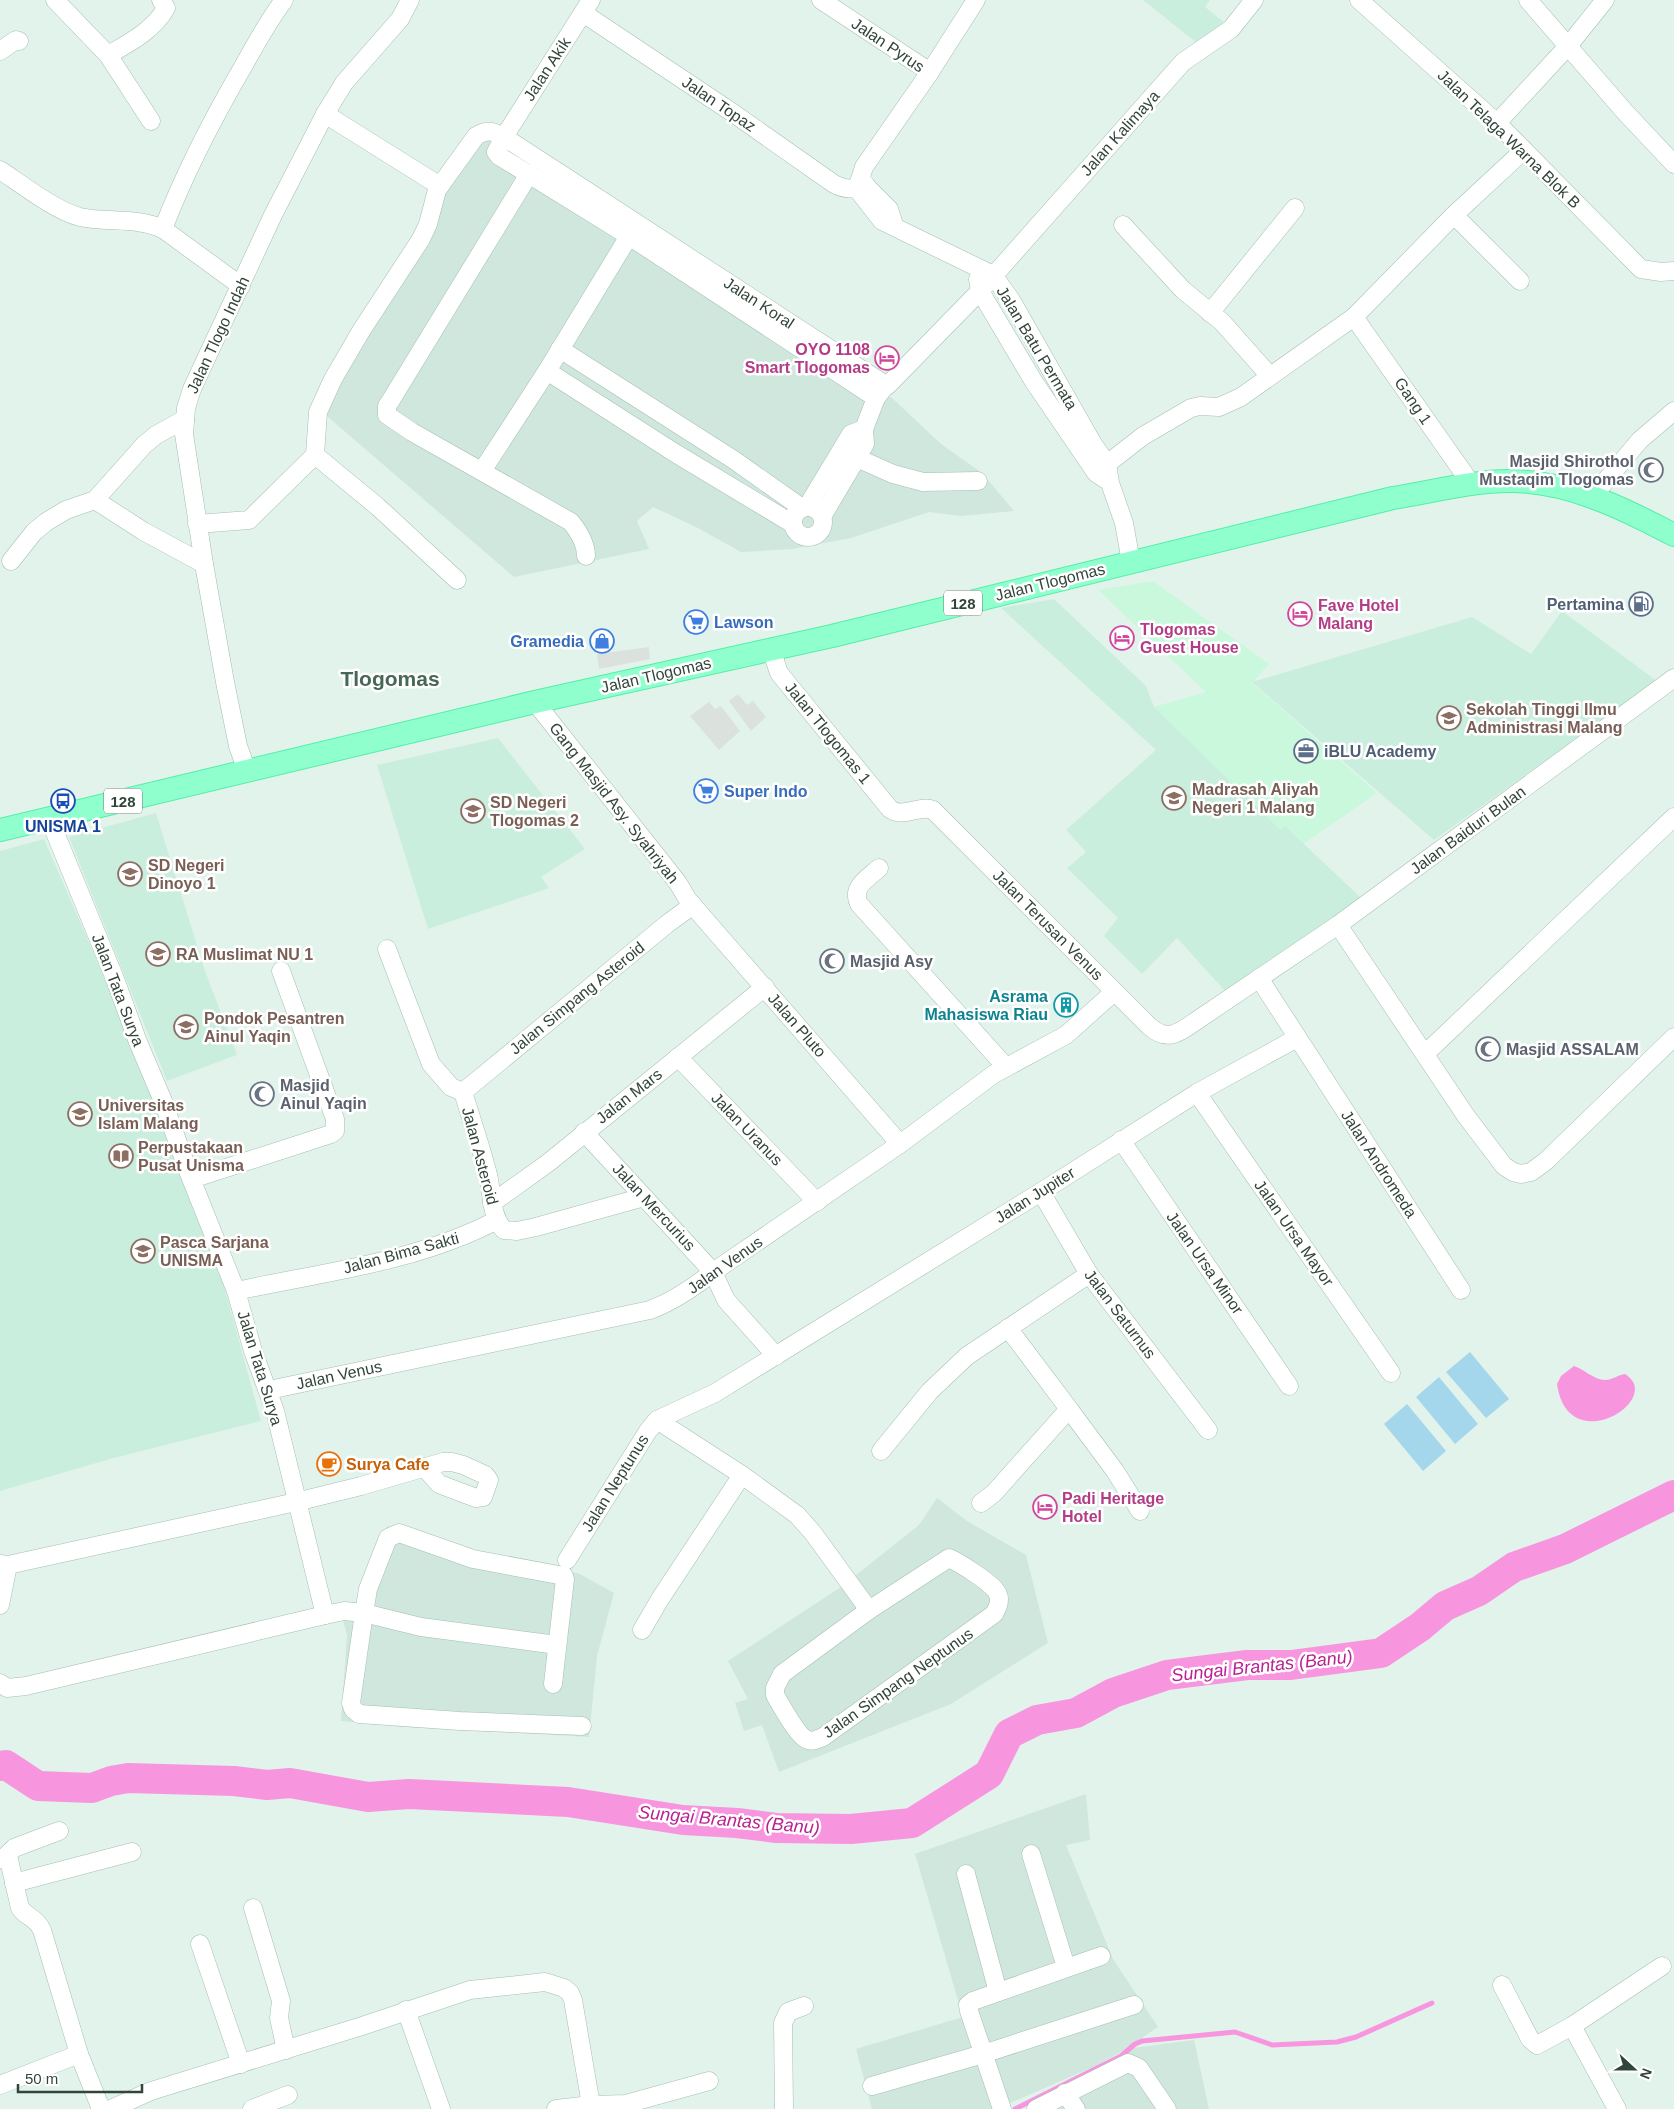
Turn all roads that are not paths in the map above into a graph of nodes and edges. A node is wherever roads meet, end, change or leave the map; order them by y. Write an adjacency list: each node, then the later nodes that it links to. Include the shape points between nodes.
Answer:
1 (55, 0): 15 (street)
2 (161, 0): 15 (street, via 166,8 163,13 137,38)
3 (284, 0): 30 (street, via 223,100 188,169)
4 (410, 0): 17 (street, Jalan Tlogo Indah, via 400,18 344,83)
5 (821, 0): 16 (street, Jalan Pyrus)
6 (976, 0): 16 (street)
7 (1254, 0): 34 (street, Jalan Kalimaya, via 1231,29 1183,62)
8 (1359, 0): 19 (street, Jalan Telaga Warna Blok B)
9 (1528, 0): 13 (street)
10 (1605, 0): 13 (street)
11 (587, 7): 20 (street, Jalan Akik); 25 (street, Jalan Topaz, via 834,184 849,190)
12 (19, 41): 14 (street)
13 (1569, 45): 19 (street); 22 (street)
14 (0, 50)
15 (108, 55): 18 (street)
16 (930, 72): 25 (street, via 864,167)
17 (325, 114): 26 (street); 36 (street, Jalan Tlogo Indah)
18 (151, 121)
19 (1497, 123): 21 (street, Jalan Telaga Warna Blok B)
20 (504, 137): 24 (street, via 496,152); 26 (street, via 491,130 476,136); 43 (street, Jalan Koral)
21 (1524, 150): 28 (street); 33 (street, Jalan Telaga Warna Blok B, via 1641,269)
22 (1674, 164)
23 (0, 170): 30 (street, via 69,213 141,222)
24 (529, 174): 31 (street); 51 (street, via 386,411 412,432)
25 (860, 184): 32 (street, via 879,219)
26 (440, 186): 49 (street, via 421,239 333,378 318,412)
27 (1295, 208): 38 (street)
28 (1454, 215): 35 (street); 39 (street)
29 (1123, 225): 38 (street, via 1183,290)
30 (164, 230): 36 (street)
31 (629, 236): 40 (street); 43 (street)
32 (974, 265): 34 (street, Jalan Batu Permata); 37 (street, Jalan Batu Permata)
33 (1674, 271)
34 (992, 275): 37 (street); 52 (street, Jalan Batu Permata, via 1011,300 1093,444)
35 (1520, 281)
36 (241, 286): 45 (street, Jalan Tlogo Indah, via 192,389)
37 (980, 291): 43 (street); 52 (street, Jalan Batu Permata, via 1034,382)
38 (1210, 313): 42 (street, via 1222,322)
39 (1354, 317): 42 (street); 54 (street, Gang 1)
40 (560, 349): 41 (street); 47 (street)
41 (547, 371): 48 (street); 51 (street)
42 (1269, 376): 52 (street, via 1230,403 1219,407 1191,408 1142,436)
43 (882, 392): 46 (street)
44 (1674, 411): 55 (street, via 1640,440)
45 (185, 419): 56 (street, via 144,445); 58 (street, Jalan Tlogo Indah, via 184,434)
46 (864, 429): 50 (street, via 865,444); 57 (street, via 851,434)
47 (688, 431): 48 (street); 57 (street)
48 (674, 453): 59 (street)
49 (315, 454): 58 (street, via 248,520); 65 (street)
50 (857, 458): 53 (street, via 893,474 923,482); 57 (street)
51 (482, 472): 61 (street, via 571,522 579,532)
52 (1104, 473): 62 (street, Jalan Batu Permata, via 1124,523)
53 (978, 481)
54 (1472, 484): 55 (main road, Jalan Tlogomas / 128, via 1534,482); 62 (main road, Jalan Tlogomas / 128, via 1393,498)
55 (1592, 497): 60 (main road, Jalan Tlogomas / 128)
56 (95, 500): 63 (street, via 66,510 46,522); 64 (street)
57 (811, 510): 59 (street, via 796,513); 59 (street, via 822,529 812,537 800,535)
58 (197, 524): 64 (street, Jalan Tlogo Indah)
59 (793, 524)
60 (1671, 528)
61 (586, 556)
62 (1129, 556): 66 (main road, Jalan Tlogomas / 128)
63 (11, 562)
64 (204, 564): 69 (street, Jalan Tlogo Indah, via 238,746)
65 (456, 580)
66 (770, 649): 68 (main road, Jalan Tlogomas / 128); 70 (street, Jalan Tlogomas 1, via 779,673)
67 (1674, 678): 76 (street, Jalan Baiduri Bulan)
68 (535, 702): 69 (main road, Jalan Tlogomas / 128); 75 (street, Gang Masjid Asy. Syahriyah)
69 (246, 771): 72 (main road, 128)
70 (895, 812): 81 (street, Jalan Terusan Venus, via 923,808 934,810)
71 (1674, 817): 85 (street)
72 (49, 818): 73 (main road, 128); 93 (street, Jalan Tata Surya)
73 (0, 830)
74 (879, 868): 87 (street, via 857,890 859,904)
75 (693, 905): 80 (street, Jalan Pluto); 88 (street, Jalan Simpang Asteroid)
76 (1338, 925): 79 (street, Jalan Baiduri Bulan); 85 (street)
77 (387, 949): 88 (street, via 431,1064 451,1087)
78 (281, 971): 93 (street, via 335,1119 334,1131)
79 (1260, 978): 82 (street, Jalan Baiduri Bulan); 84 (street)
80 (764, 987): 86 (street, Jalan Mars); 92 (street, Jalan Pluto)
81 (1114, 992): 82 (street, Jalan Terusan Venus, via 1162,1035 1176,1034); 87 (street, Jalan Venus, via 1066,1034)
82 (1199, 1019)
83 (1674, 1036): 85 (street, via 1546,1161 1531,1172 1521,1174 1504,1166 1466,1116)
84 (1297, 1038): 89 (street, Jalan Jupiter); 101 (street, Jalan Andromeda)
85 (1426, 1053)
86 (678, 1057): 90 (street, Jalan Mars); 96 (street, Jalan Uranus)
87 (1006, 1067): 92 (street, Jalan Venus)
88 (462, 1092): 97 (street, Jalan Asteroid, via 488,1174)
89 (1197, 1093): 91 (street, Jalan Jupiter); 105 (street, Jalan Ursa Mayor)
90 (584, 1132): 95 (street, Jalan Mercurius); 97 (street, Jalan Mars, via 548,1163)
91 (1120, 1140): 94 (street, Jalan Jupiter); 106 (street, Jalan Ursa Minor)
92 (900, 1144): 96 (street, Jalan Venus)
93 (192, 1179): 102 (street, Jalan Tata Surya)
94 (1041, 1192): 100 (street, Jalan Saturnus); 104 (street, Jalan Jupiter)
95 (644, 1197): 98 (street, via 517,1231 504,1230); 99 (street, Jalan Mercurius)
96 (817, 1202): 99 (street, Jalan Venus)
97 (492, 1203): 98 (street, Jalan Asteroid)
98 (497, 1220): 102 (street, Jalan Bima Sakti, via 460,1238 421,1251)
99 (713, 1272): 104 (street, Jalan Mercurius, via 726,1300); 107 (street, Jalan Venus, via 677,1299 650,1310)
100 (1089, 1274): 103 (street); 110 (street, Jalan Saturnus)
101 (1461, 1290)
102 (236, 1291): 107 (street, Jalan Tata Surya, via 253,1351)
103 (1008, 1328): 108 (street); 111 (street, via 967,1356 937,1384)
104 (776, 1356): 109 (street, Jalan Neptunus, via 715,1393)
105 (1391, 1373)
106 (1289, 1386)
107 (269, 1390): 114 (street, Jalan Tata Surya)
108 (1069, 1409): 115 (street, via 1000,1487); 116 (street)
109 (657, 1420): 113 (street); 117 (street, Jalan Neptunus)
110 (1208, 1430)
111 (881, 1451)
112 (424, 1467): 114 (street)
113 (742, 1475): 120 (street, via 797,1515); 123 (street)
114 (296, 1502): 118 (street); 122 (street, Jalan Tata Surya)
115 (981, 1503)
116 (1140, 1511)
117 (567, 1560)
118 (4, 1565): 119 (street)
119 (0, 1606)
120 (869, 1610): 120 (street, Jalan Simpang Neptunus, via 949,1558 996,1591 999,1600 994,1614 864,1710 823,1737 807,1740 775,1695 777,1682 782,1674)
121 (364, 1613): 122 (street, via 344,1610); 124 (street, via 420,1627); 124 (street, via 368,1588 388,1538 399,1533 473,1559 564,1576); 127 (street, via 350,1703 359,1714)
122 (325, 1616): 125 (street, via 26,1686 7,1688)
123 (642, 1630)
124 (557, 1646): 126 (street)
125 (0, 1683)
126 (553, 1684)
127 (582, 1726)
128 (59, 1831): 131 (street, via 14,1848)
129 (132, 1852): 133 (street)
130 (1031, 1854): 138 (street)
131 (2, 1858): 133 (street, via 9,1860)
132 (966, 1874): 140 (street)
133 (14, 1883): 146 (street, via 20,1908 38,1922 42,1930)
134 (253, 1908): 145 (street, via 282,2001 279,2018)
135 (200, 1944): 148 (street)
136 (1101, 1956): 138 (street)
137 (1662, 1966): 144 (street)
138 (1066, 1967): 140 (street)
139 (1502, 1985): 144 (street, via 1530,2039 1537,2046)
140 (998, 1992): 147 (street, via 968,2006)
141 (1134, 2005): 147 (street)
142 (804, 2006): 162 (street, via 788,2012 782,2023)
143 (406, 2010): 145 (street); 154 (street, via 493,1986 545,1982 564,1988 573,2000); 160 (street)
144 (1572, 2026): 166 (street)
145 (286, 2050): 148 (street)
146 (79, 2054): 150 (street); 158 (street)
147 (983, 2054): 151 (street); 156 (street)
148 (241, 2064): 159 (street, via 151,2091)
149 (709, 2082): 155 (street)
150 (0, 2085)
151 (872, 2086)
152 (1065, 2093): 163 (street); 164 (street); 165 (street, via 1128,2063 1139,2068)
153 (288, 2095): 157 (street)
154 (591, 2105): 155 (street); 161 (street)
155 (627, 2106)
156 (1001, 2107)
157 (256, 2108)
158 (101, 2109)
159 (111, 2109)
160 (441, 2109)
161 (556, 2109)
162 (784, 2109)
163 (1036, 2109)
164 (1076, 2109)
165 (1167, 2109)
166 (1617, 2109)

